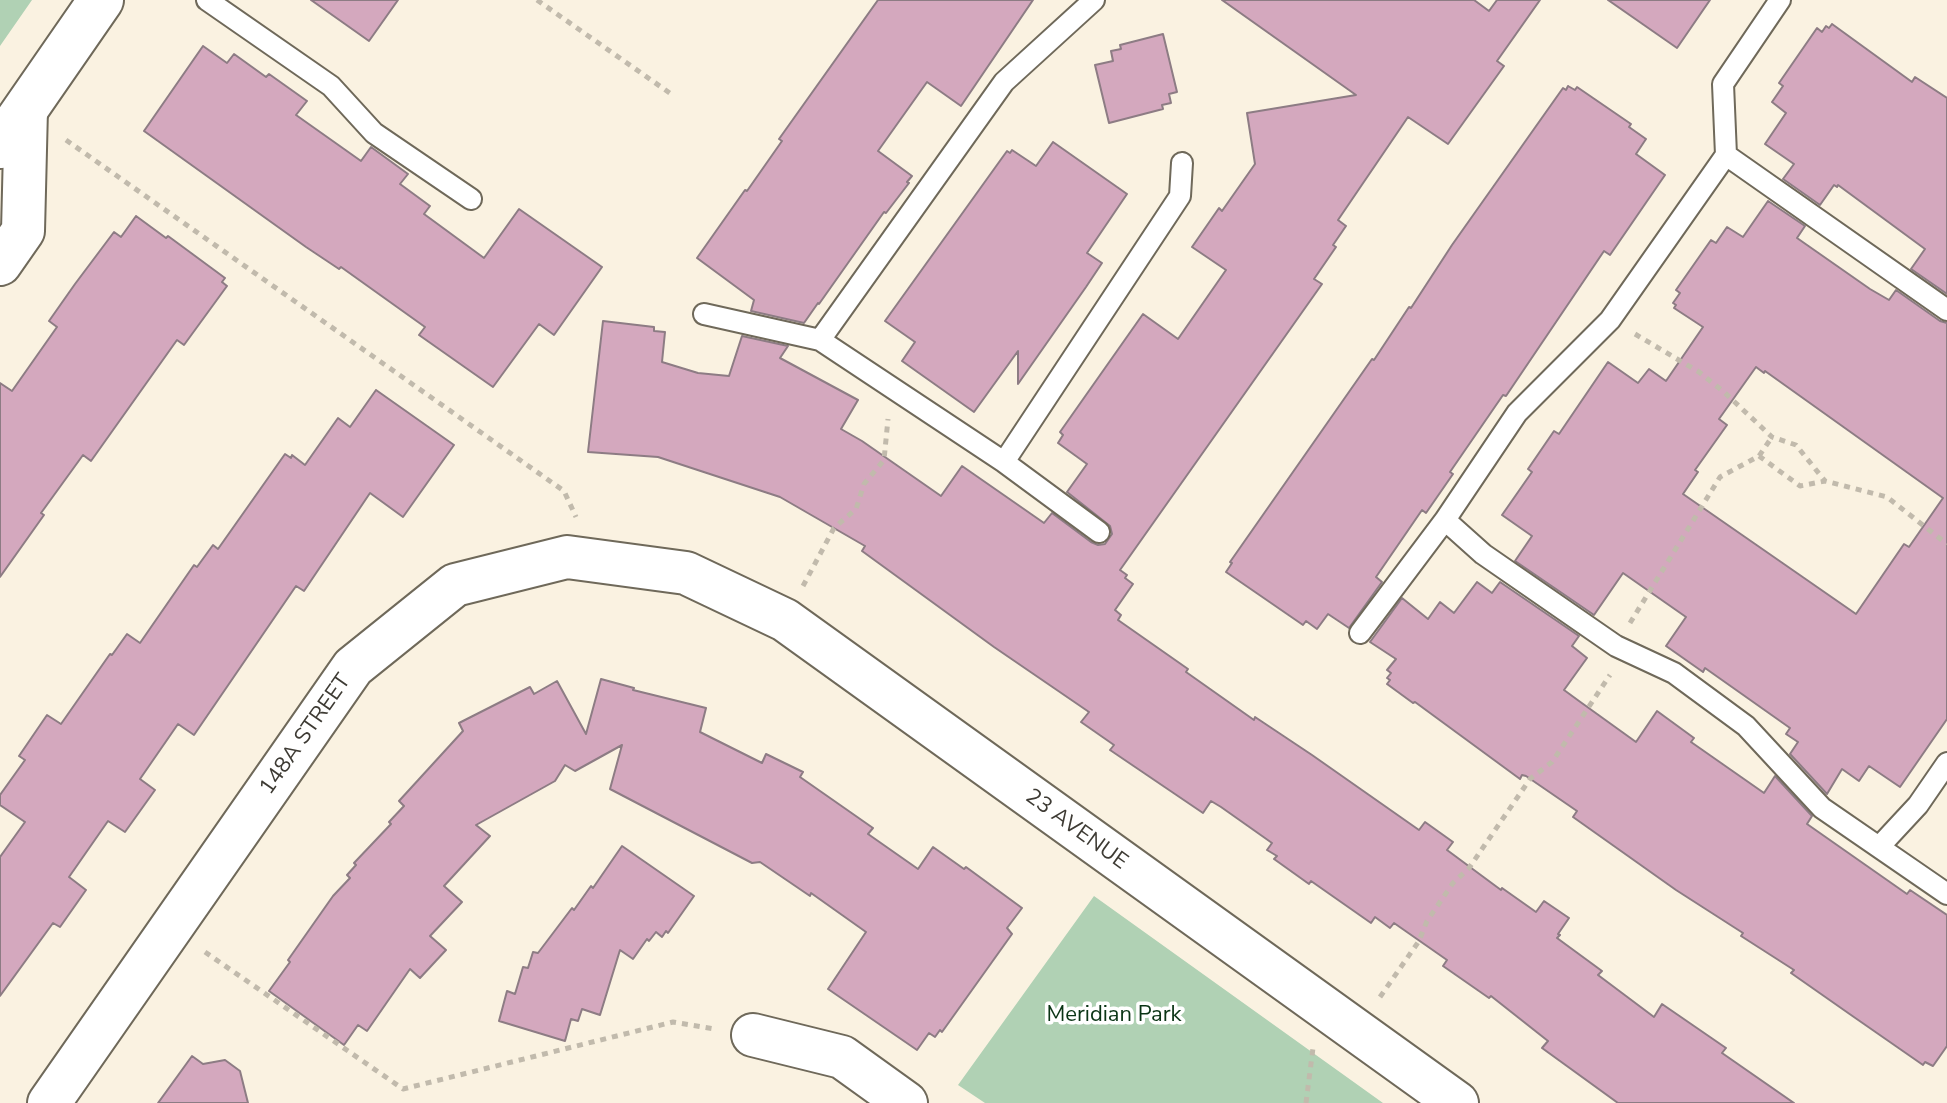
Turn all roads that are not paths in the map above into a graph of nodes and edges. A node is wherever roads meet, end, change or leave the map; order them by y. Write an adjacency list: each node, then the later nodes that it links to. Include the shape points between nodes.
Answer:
1 (101, 0): 5 (main road)
2 (207, 0): 9 (lane, via 331,86 374,133)
3 (1094, 0): 13 (lane, via 1004,82)
4 (1780, 0): 7 (lane, via 1723,84)
5 (42, 122): 6 (main road); 10 (street, via 23,231)
6 (0, 146)
7 (1726, 155): 11 (lane); 15 (lane, via 1610,320 1517,413)
8 (1182, 163): 14 (lane, via 1180,196)
9 (471, 199)
10 (0, 264)
11 (1947, 310)
12 (704, 314): 13 (lane)
13 (820, 340): 14 (lane)
14 (1004, 462): 16 (lane)
15 (1445, 520): 18 (lane); 20 (lane, via 1483,554 1616,646 1674,673 1746,726 1822,808)
16 (1099, 532)
17 (686, 573): 23 (street, 148A STREET, via 567,557 455,585 353,667); 25 (street, 23 AVENUE, via 785,620)
18 (1360, 633)
19 (1947, 763): 20 (lane)
20 (1879, 847): 21 (lane)
21 (1947, 894)
22 (753, 1035): 24 (street, via 842,1057)
23 (49, 1103)
24 (906, 1103)
25 (1457, 1103)

